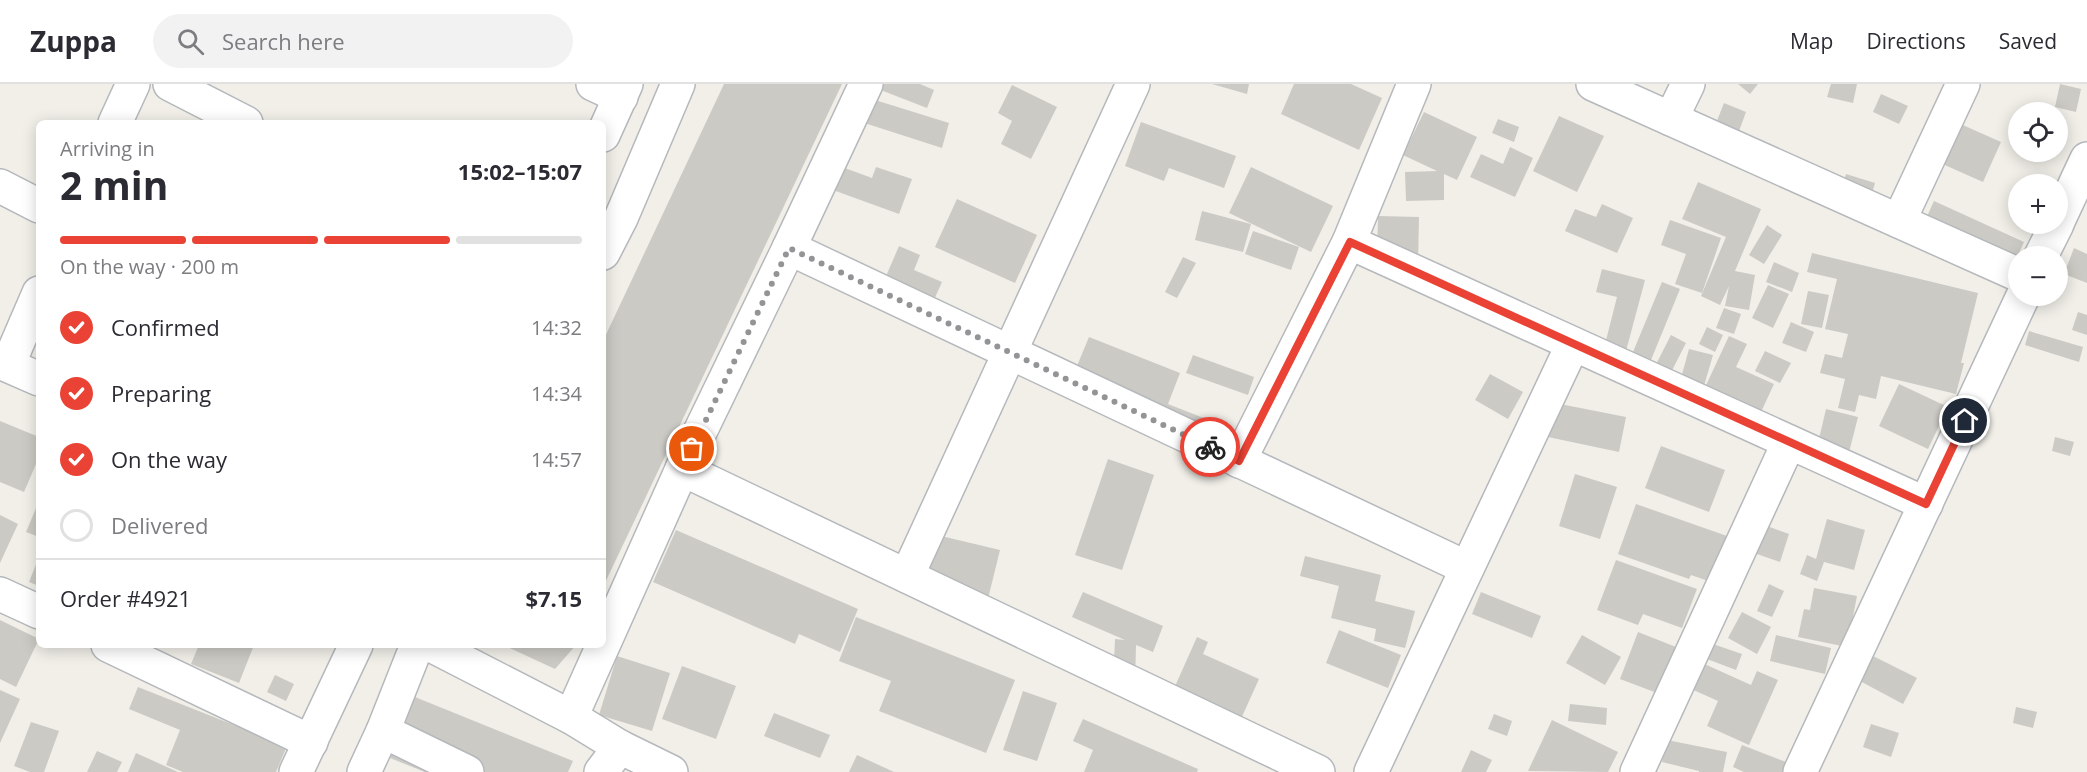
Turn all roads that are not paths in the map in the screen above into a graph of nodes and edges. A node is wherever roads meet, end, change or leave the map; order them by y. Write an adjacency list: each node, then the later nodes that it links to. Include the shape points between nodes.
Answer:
1 (133, 84): 12 (street)
2 (170, 84): 13 (street)
3 (678, 84): 21 (street)
4 (866, 84): 22 (street)
5 (1132, 84): 27 (street)
6 (1414, 84): 20 (street)
7 (1593, 84): 11 (street)
8 (1688, 84): 11 (street)
9 (1963, 84): 19 (street)
10 (613, 88): 14 (street)
11 (1671, 119): 19 (street)
12 (116, 120)
13 (240, 120)
14 (606, 121)
15 (2087, 159): 17 (street)
16 (0, 186): 18 (street)
17 (2068, 199)
18 (36, 204)
19 (1899, 221): 23 (street)
20 (1350, 242): 26 (street); 31 (street)
21 (606, 247)
22 (789, 248): 27 (street); 32 (street)
23 (2008, 270)
24 (36, 299): 28 (street)
25 (2018, 306): 33 (street)
26 (1573, 344): 30 (street); 34 (street)
27 (1010, 352): 31 (street); 35 (street)
28 (4, 363): 29 (street)
29 (36, 378)
30 (1789, 442): 33 (street); 55 (street)
31 (1239, 461): 34 (street)
32 (682, 469): 35 (street); 38 (street)
33 (1926, 504): 56 (street)
34 (1467, 568): 54 (street)
35 (907, 576): 53 (street)
36 (0, 594): 37 (street)
37 (36, 611)
38 (606, 639)
39 (122, 648): 44 (street)
40 (355, 648): 47 (street)
41 (416, 648): 46 (street)
42 (437, 648): 45 (street)
43 (602, 648): 45 (street)
44 (160, 656): 47 (street)
45 (571, 717): 48 (street)
46 (383, 731): 50 (street); 51 (street)
47 (311, 742): 49 (street)
48 (610, 760): 52 (street)
49 (296, 772)
50 (364, 772)
51 (467, 772)
52 (671, 772)
53 (1318, 772)
54 (1371, 772)
55 (1637, 772)
56 (1800, 772)

